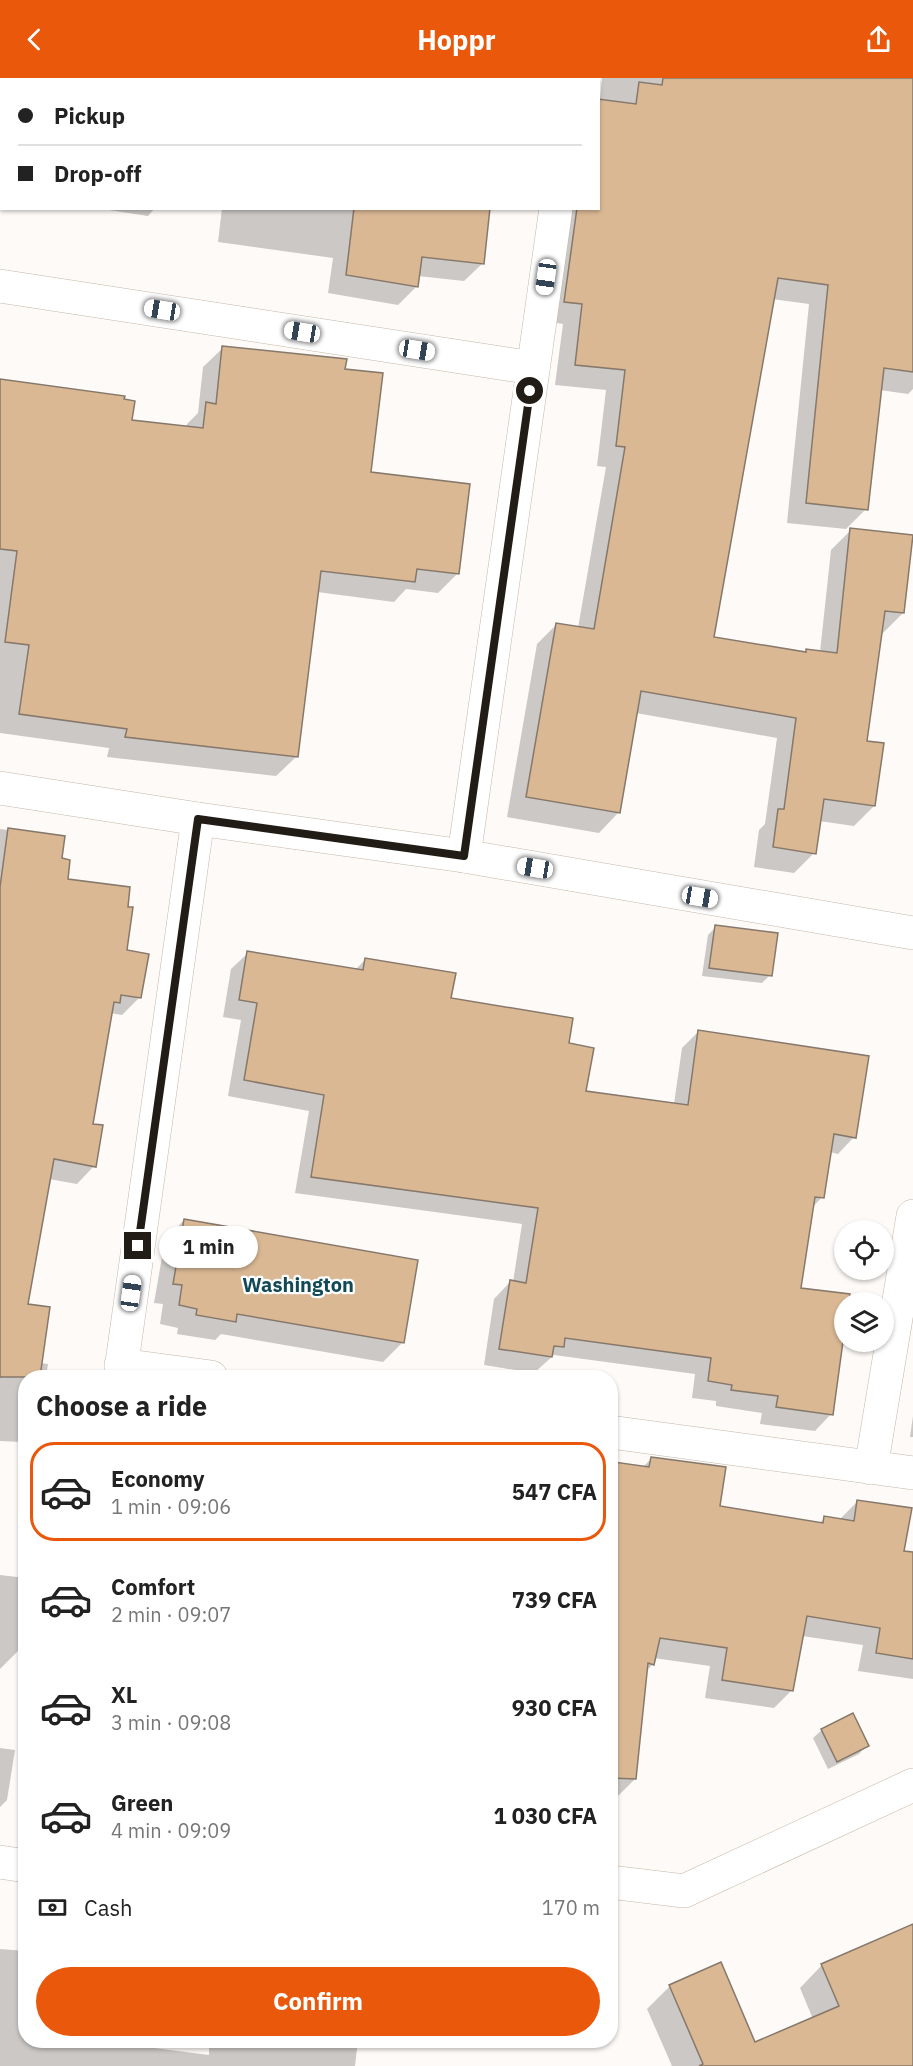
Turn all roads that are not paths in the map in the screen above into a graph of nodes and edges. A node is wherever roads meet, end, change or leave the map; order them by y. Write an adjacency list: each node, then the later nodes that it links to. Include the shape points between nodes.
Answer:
1 (556, 210): 3 (street)
2 (0, 286): 3 (street)
3 (533, 368): 6 (street)
4 (0, 788): 5 (street)
5 (198, 819): 6 (street); 9 (street)
6 (464, 856): 7 (street)
7 (913, 933)
8 (913, 1216): 11 (street)
9 (121, 1370)
10 (618, 1433): 11 (street)
11 (871, 1468): 12 (street)
12 (913, 1473)
13 (913, 1785): 16 (street, via 684,1891)
14 (0, 1862): 15 (street)
15 (18, 1865)
16 (618, 1883)

